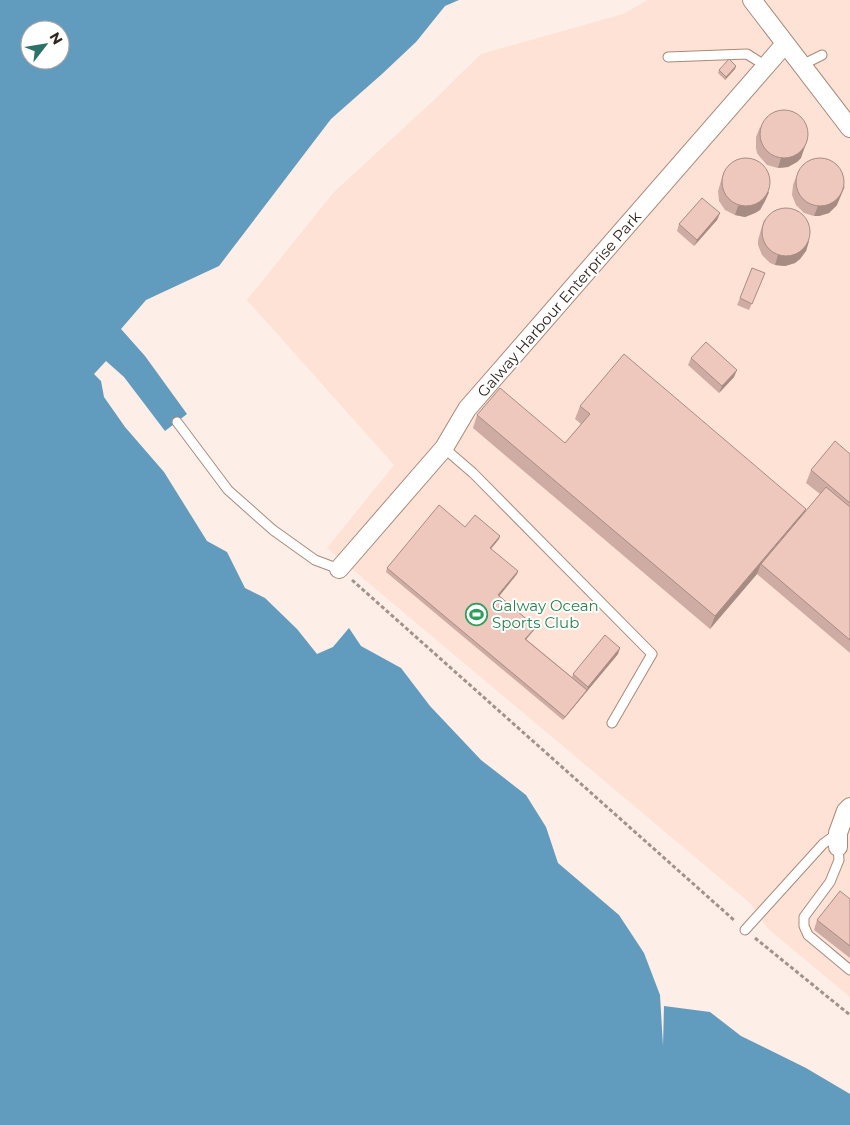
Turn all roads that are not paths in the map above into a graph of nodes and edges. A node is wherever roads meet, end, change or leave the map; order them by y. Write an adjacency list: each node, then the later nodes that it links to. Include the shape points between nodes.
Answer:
1 (752, 0): 2 (street)
2 (785, 44): 5 (street); 6 (street, Galway Harbour Enterprise Park)
3 (822, 55): 5 (lane)
4 (668, 57): 6 (lane, via 747,54)
5 (802, 65): 7 (street)
6 (766, 66): 9 (street, Galway Harbour Enterprise Park, via 467,409)
7 (850, 128)
8 (177, 422): 10 (lane, via 228,490 273,530 315,560)
9 (444, 448): 10 (street, Galway Harbour Enterprise Park); 11 (lane, via 473,472 652,654)
10 (339, 569)
11 (612, 723)
12 (850, 807): 13 (street)
13 (838, 840): 14 (lane, via 824,844); 15 (lane, via 839,860 830,882 804,917 804,926 808,935)
14 (745, 930)
15 (850, 970)

